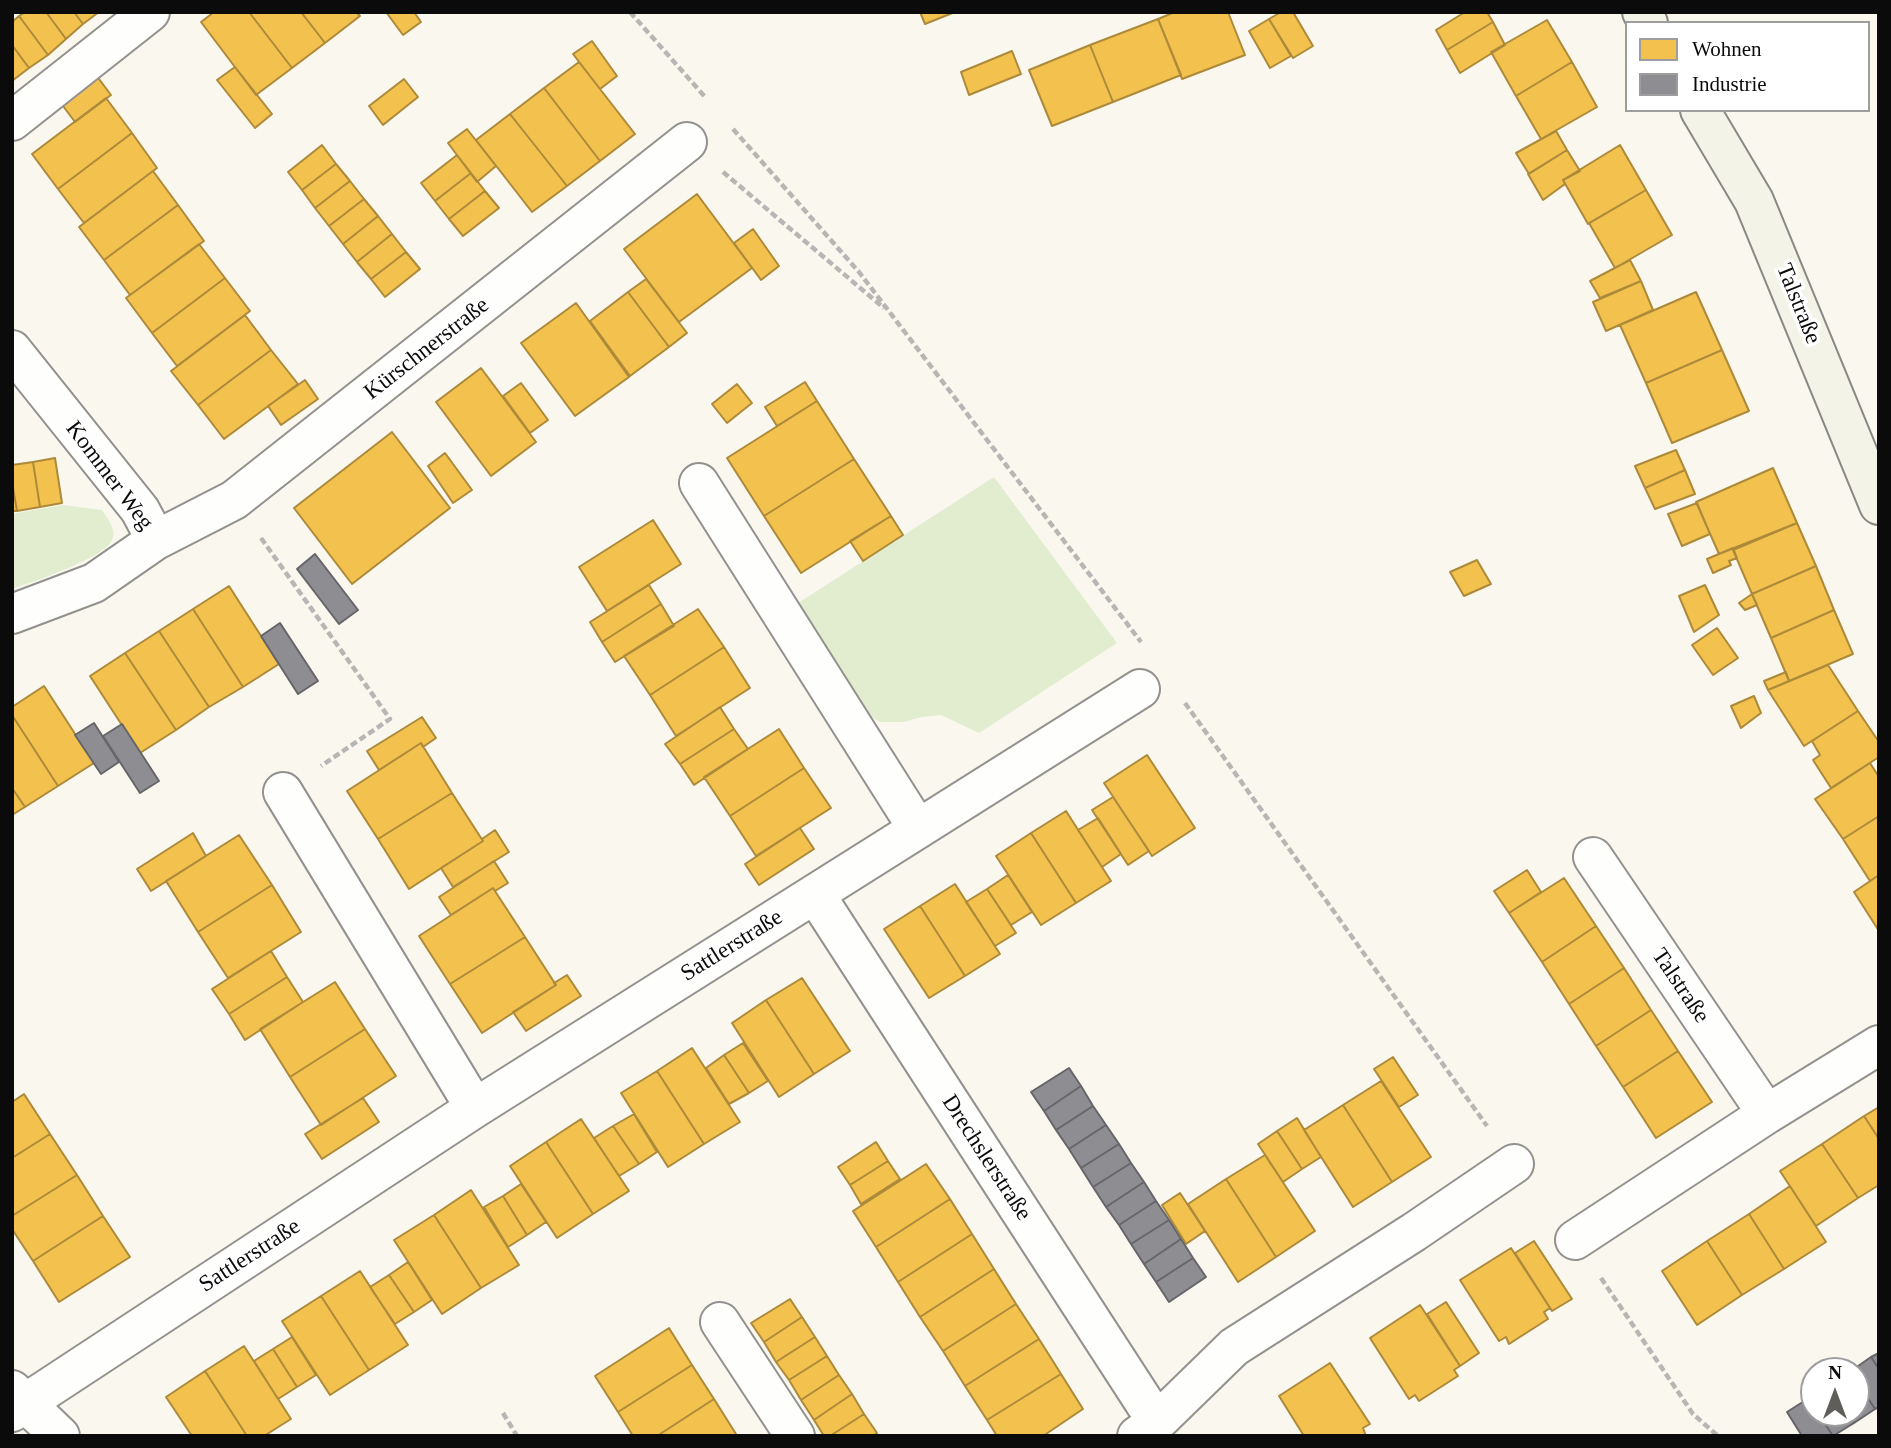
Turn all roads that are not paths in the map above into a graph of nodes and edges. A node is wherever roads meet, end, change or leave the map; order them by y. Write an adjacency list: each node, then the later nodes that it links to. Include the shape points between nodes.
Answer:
1 (150, 12): 3 (street)
2 (1701, 112): 7 (street, Talstraße, via 1755,201)
3 (12, 121)
4 (687, 142): 8 (street, Kürschnerstraße, via 234,500)
5 (12, 350): 8 (street, Kommer Weg, via 140,510)
6 (699, 483): 12 (street)
7 (1879, 505)
8 (156, 540): 9 (street, Kommer Weg, via 94,583)
9 (12, 614)
10 (1140, 690): 12 (street, Sattlerstraße)
11 (283, 792): 16 (street)
12 (918, 829): 14 (street, Sattlerstraße)
13 (1592, 857): 17 (street, Talstraße)
14 (815, 894): 16 (street, Sattlerstraße); 22 (street, Drechslerstraße)
15 (1879, 1045): 17 (street)
16 (475, 1108): 21 (street, Sattlerstraße)
17 (1767, 1114): 19 (street)
18 (1514, 1164): 22 (street, Drechslerstraße, via 1234,1347)
19 (1575, 1240)
20 (720, 1322): 24 (street)
21 (17, 1402): 23 (street)
22 (1147, 1429)
23 (60, 1436)
24 (795, 1436)

